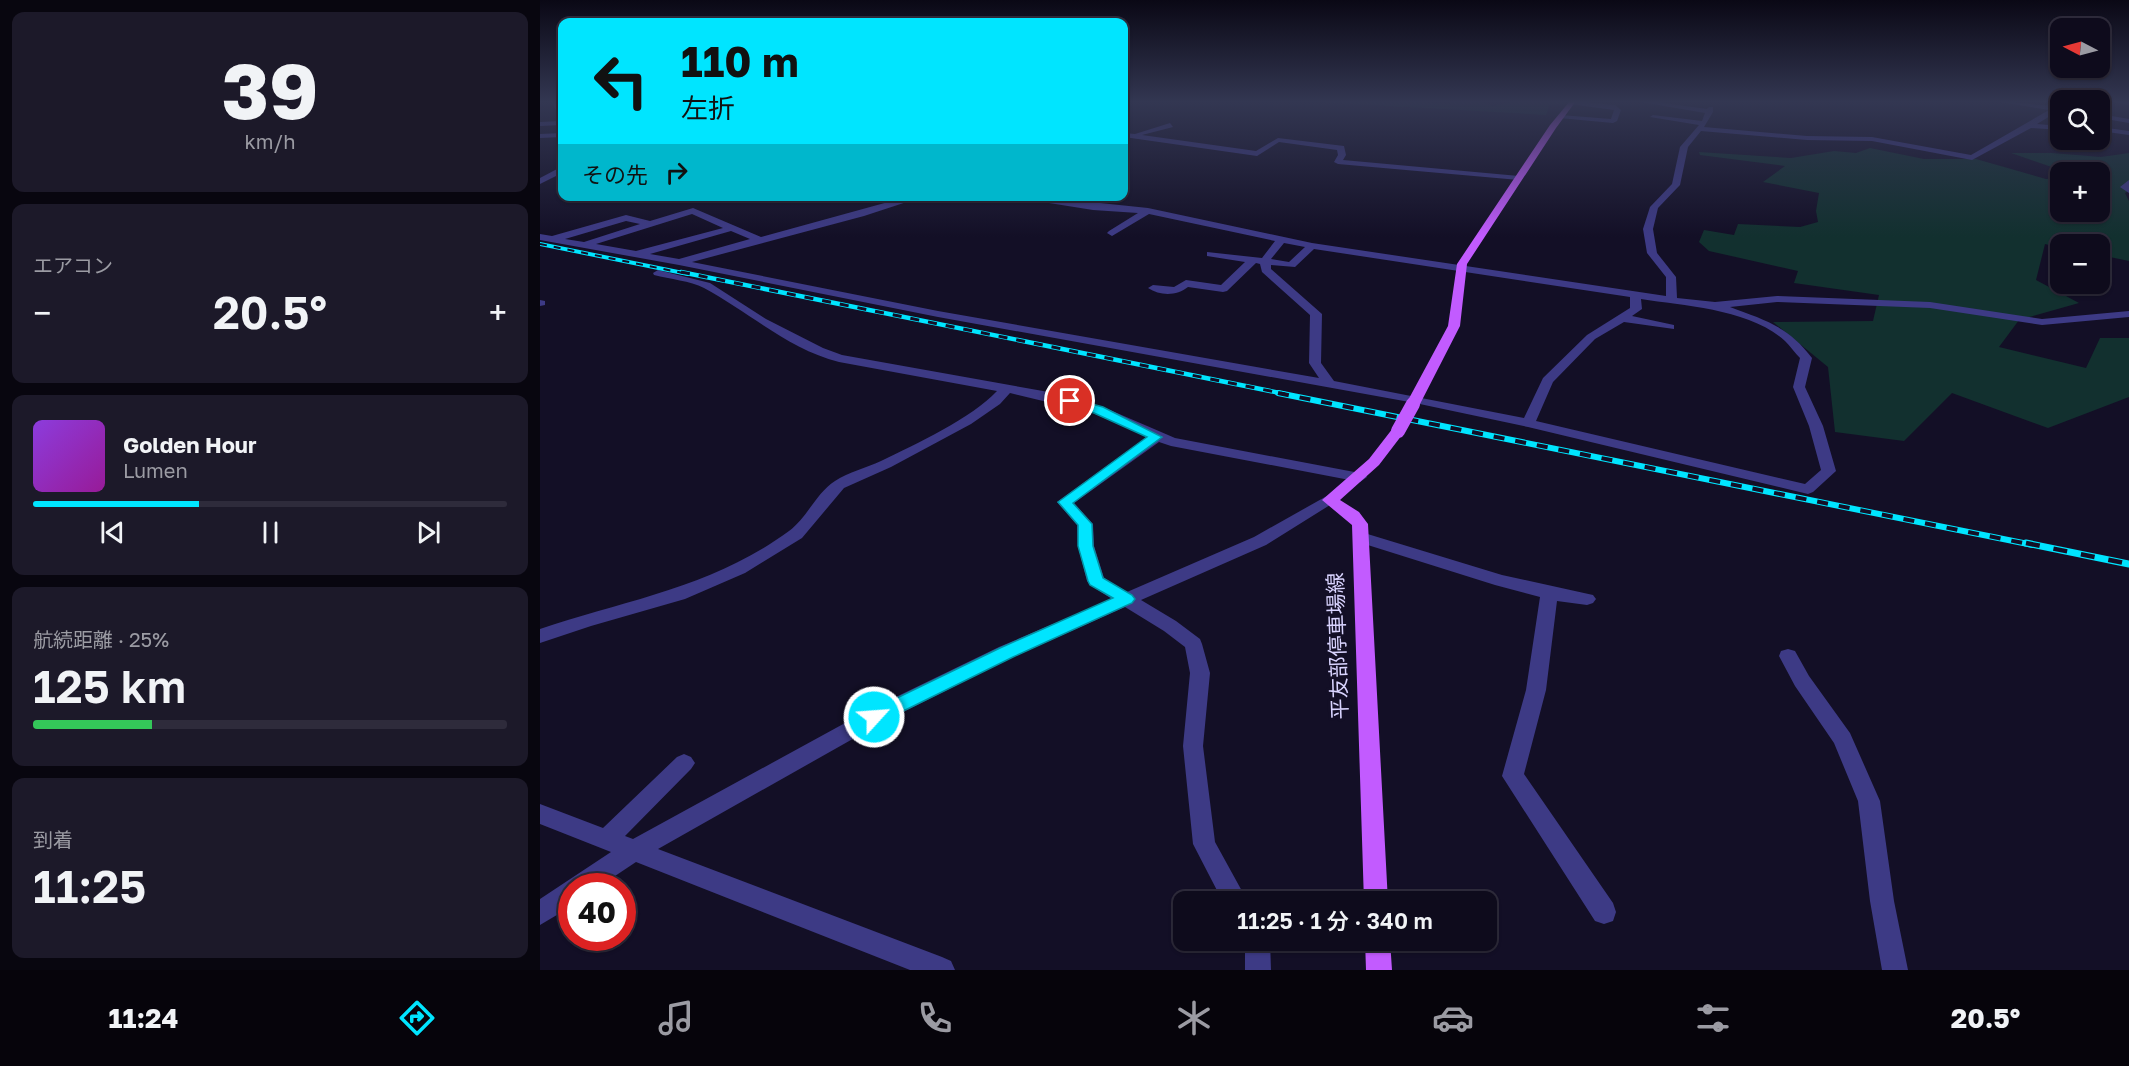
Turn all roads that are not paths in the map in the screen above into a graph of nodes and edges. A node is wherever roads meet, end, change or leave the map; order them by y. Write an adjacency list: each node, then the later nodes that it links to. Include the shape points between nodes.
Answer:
1 (1201, 146): 2 (street, via 1257,154)
2 (1269, 146)
3 (1327, 146): 11 (street, via 1341,148 1338,162)
4 (1541, 146): 11 (main road)
5 (1685, 146): 33 (street, via 1676,185 1654,207 1648,229 1652,253 1671,277)
6 (1910, 146): 7 (street, via 1972,158)
7 (1993, 146)
8 (540, 167): 9 (street)
9 (558, 169)
10 (558, 172): 12 (street)
11 (1519, 178): 30 (main road)
12 (540, 182)
13 (2129, 183): 14 (street, via 2124,187)
14 (2129, 190)
15 (906, 201): 22 (street)
16 (1045, 201): 17 (street)
17 (1148, 211): 20 (street); 23 (street)
18 (649, 224): 19 (street, via 693,211); 21 (street, via 626,218); 24 (street)
19 (732, 228): 22 (street); 27 (street)
20 (1112, 233)
21 (545, 238): 24 (street)
22 (758, 239): 29 (street)
23 (1281, 240): 25 (street); 28 (street)
24 (581, 245): 27 (street)
25 (1312, 246): 28 (street, via 1291,265); 30 (street)
26 (1211, 254): 28 (street)
27 (632, 255): 29 (street)
28 (1259, 260): 31 (street, via 1223,289 1186,283 1176,291); 38 (street, via 1316,314 1315,363)
29 (679, 262): 38 (street, via 938,314); 39 (street, via 658,273 706,285 819,351)
30 (1461, 269): 32 (street); 40 (main road, via 1454,326)
31 (1153, 288)
32 (1635, 296): 33 (street); 36 (street, via 1636,309)
33 (1672, 301): 34 (street)
34 (1715, 304): 35 (street, via 1777,299 1841,300 1930,305 2042,322); 41 (street, via 1769,325 1789,338 1806,358 1799,387 1829,471 1808,489)
35 (2129, 314)
36 (1622, 318): 37 (street); 41 (street, via 1591,337 1547,381)
37 (1670, 327)
38 (1329, 383): 40 (street)
39 (1006, 389): 42 (street, via 1098,410); 49 (street, via 966,421 839,485 796,534 739,569 679,595)
40 (1414, 402): 41 (street); 43 (main road, bridge, via 1386,448)
41 (1528, 423)
42 (1156, 437): 43 (street); 47 (street, via 1065,502 1085,524 1086,546 1096,581)
43 (1360, 477): 44 (main road)
44 (1330, 500): 45 (main road, 平友部停車場線, via 1360,524); 47 (street, via 1260,541)
45 (1361, 537): 46 (street); 57 (main road, 平友部停車場線)
46 (1550, 595): 48 (street); 59 (street, via 1536,690 1513,776)
47 (1127, 599): 54 (street, via 1006,652 874,717); 56 (street, via 1193,644 1200,673 1193,746 1204,844)
48 (1587, 599)
49 (540, 636)
50 (1788, 656): 66 (street, via 1843,739 1869,801)
51 (684, 763): 53 (street)
52 (540, 814): 53 (street)
53 (608, 839): 54 (street)
54 (634, 850): 55 (street); 63 (street)
55 (600, 873)
56 (1230, 891)
57 (1376, 891)
58 (558, 901): 60 (street)
59 (1604, 912)
60 (540, 913)
61 (1257, 951): 64 (street)
62 (1378, 951): 65 (main road)
63 (942, 970)
64 (1258, 970)
65 (1379, 970)
66 (1895, 970)

